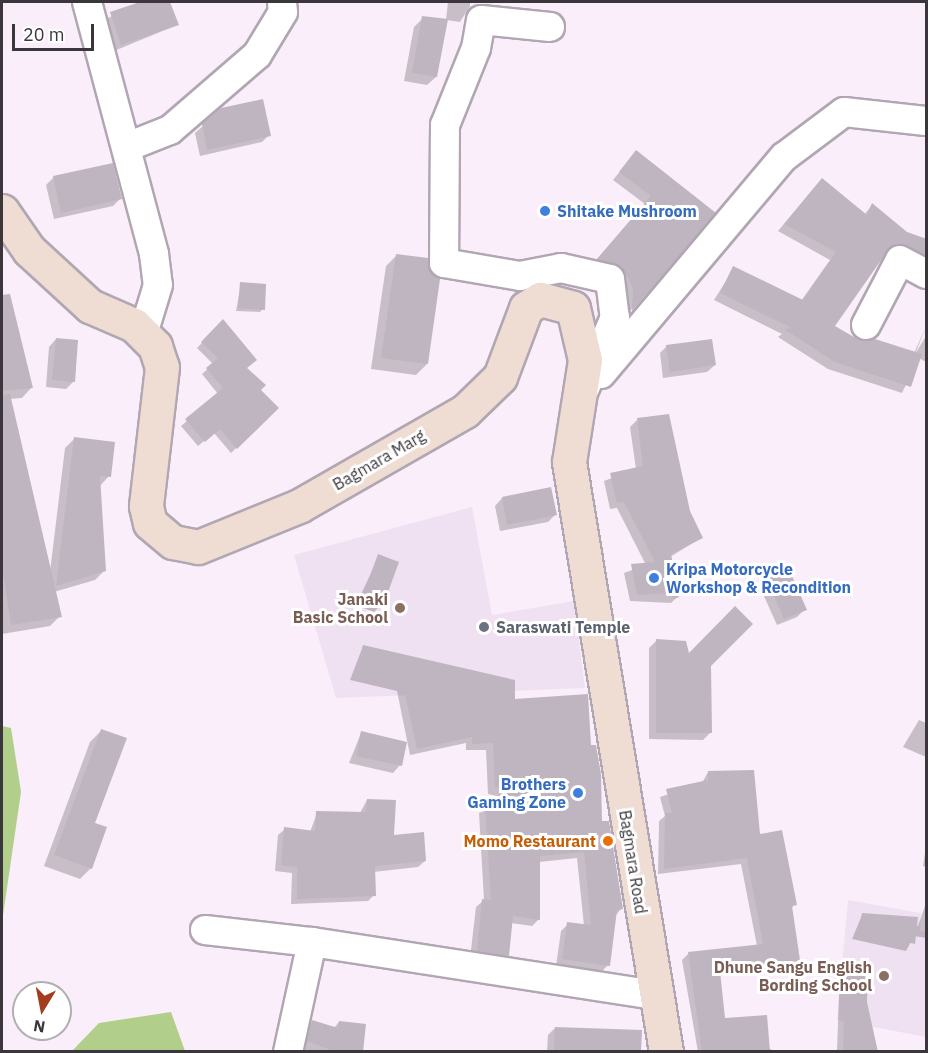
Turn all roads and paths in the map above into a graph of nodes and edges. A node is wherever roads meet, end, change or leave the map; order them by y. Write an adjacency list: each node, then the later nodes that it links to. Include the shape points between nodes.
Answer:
1 (87, 2): 5 (street)
2 (282, 2): 5 (street, via 283,12 257,55 170,130)
3 (550, 27): 10 (street, via 481,20 476,48 444,125 444,263 520,276 561,268 610,279 615,317)
4 (927, 121): 10 (street, via 844,112 784,157)
5 (127, 147): 9 (street, via 158,285)
6 (2, 211): 9 (main road, Bagmara Marg, via 29,250 90,306)
7 (927, 274): 8 (street, via 900,260)
8 (866, 325)
9 (143, 334): 10 (main road, Bagmara Marg, via 155,346 162,367 146,492 150,523 173,542 198,547 299,506 465,411 500,377 526,308 540,299 573,308 582,329)
10 (580, 398): 11 (main road, Bagmara Marg, via 569,462)
11 (603, 672): 14 (main road, Bagmara Road)
12 (206, 930): 13 (street)
13 (312, 942): 14 (street); 15 (street)
14 (653, 995): 16 (main road, Bagmara Road)
15 (288, 1052)
16 (666, 1052)

